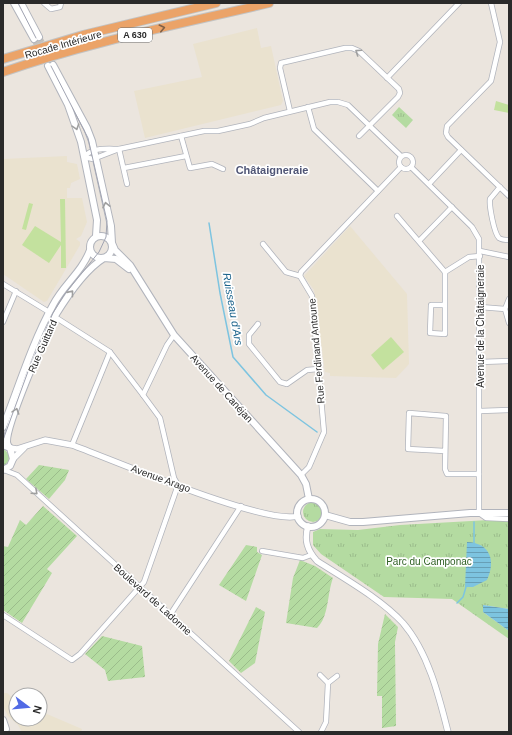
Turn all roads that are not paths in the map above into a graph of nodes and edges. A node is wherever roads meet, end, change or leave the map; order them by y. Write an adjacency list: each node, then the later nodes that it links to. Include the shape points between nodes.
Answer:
1 (14, 3): 2 (main road, via 36,38)
2 (21, 3)
3 (44, 3): 4 (street, via 51,9 60,7)
4 (62, 3)
5 (216, 3): 9 (highway, A 630, via 83,35)
6 (269, 3): 10 (highway, Rocade Intérieure / A 630, one-way to 6, via 108,41)
7 (459, 3): 11 (street)
8 (491, 3): 19 (street, via 500,42 491,81 446,130 448,137)
9 (3, 59)
10 (3, 72)
11 (387, 78): 13 (street, one-way to 13, via 359,51 352,48 283,62 280,68); 14 (street, via 399,89 399,95)
12 (308, 107): 13 (street); 14 (street, via 330,102 342,103 348,105); 31 (street, via 314,129)
13 (290, 111): 15 (street, via 250,124)
14 (369, 126): 16 (street); 21 (street)
15 (182, 136): 17 (street); 20 (street)
16 (359, 136)
17 (119, 149): 18 (street); 23 (street); 26 (street)
18 (94, 150): 22 (street); 22 (main road, one-way to 22, via 87,128 51,66 68,105); 23 (main road)
19 (461, 150): 29 (street); 30 (street)
20 (186, 156): 26 (street); 27 (street, via 191,168 212,164)
21 (400, 156): 24 (street, via 411,156); 25 (street, via 398,162)
22 (84, 157): 23 (street); 35 (main road, via 97,220)
23 (96, 158): 38 (main road, one-way to 23, via 111,226)
24 (411, 166): 25 (street, via 406,169); 29 (street, Avenue de la Châtaigneraie)
25 (401, 167): 31 (street)
26 (124, 168): 28 (street)
27 (223, 169)
28 (127, 184)
29 (429, 184): 33 (street, Avenue de la Châtaigneraie)
30 (500, 188): 32 (street); 36 (street, via 490,199 492,216 497,235)
31 (378, 191): 46 (street, via 303,269)
32 (509, 196)
33 (452, 207): 37 (street); 41 (street, Avenue de la Châtaigneraie, via 475,230)
34 (397, 216): 37 (street)
35 (96, 236): 38 (main road, Avenue de Canéjan, via 104,236); 40 (main road, via 90,243)
36 (509, 240)
37 (419, 241): 44 (street)
38 (112, 243): 43 (main road, via 110,254); 45 (main road, Avenue de Canéjan)
39 (263, 244): 46 (street, via 286,272)
40 (90, 250): 43 (main road, Avenue de Canéjan, via 96,257); 53 (main road, Rue Guittard, via 81,268)
41 (480, 253): 42 (street); 44 (street); 51 (street, Avenue de la Châtaigneraie)
42 (509, 257)
43 (104, 258): 45 (main road, Avenue de Canéjan, via 119,260); 54 (main road, Rue Guittard, one-way to 43, via 67,298)
44 (445, 272): 50 (street)
45 (135, 275): 58 (main road, Avenue de Canéjan)
46 (300, 276): 62 (street, Rue Ferdinand Antoune, via 312,296)
47 (3, 284): 48 (street)
48 (16, 291): 53 (street); 55 (street)
49 (509, 299): 52 (street)
50 (445, 305): 50 (street, via 445,334 430,334 431,305)
51 (480, 307): 52 (street); 61 (street, Avenue de la Châtaigneraie)
52 (505, 309): 56 (street)
53 (49, 312): 66 (main road, Rue Guittard)
54 (55, 317): 59 (street); 70 (main road, Rue Guittard, one-way to 54, via 8,439 20,401)
55 (3, 322)
56 (509, 323)
57 (258, 324): 62 (street, via 249,335 249,344 280,382 287,384 307,370)
58 (174, 335): 63 (street); 75 (main road, Avenue de Canéjan)
59 (110, 352): 63 (street); 68 (street)
60 (509, 361): 61 (street)
61 (480, 362): 65 (street, Avenue de la Châtaigneraie)
62 (318, 369): 75 (street, Rue Ferdinand Antoune, via 324,432 310,467)
63 (143, 395): 76 (street, via 160,418 174,478)
64 (509, 410): 65 (street)
65 (480, 411): 74 (street, Avenue de la Châtaigneraie)
66 (3, 427)
67 (3, 445): 70 (main road)
68 (72, 445): 69 (street, Avenue Arago, via 45,440); 76 (street, Avenue Arago)
69 (26, 446): 70 (street, Avenue Arago, via 14,450); 72 (street, Avenue Arago)
70 (10, 448): 72 (main road, Rue Guittard)
71 (445, 451): 71 (street, via 408,450 409,413 446,416); 74 (street, via 446,474)
72 (13, 459): 73 (main road, via 10,466)
73 (3, 470): 87 (street, Boulevard de Ladonne, one-way to 87, via 17,475)
74 (479, 474): 79 (street, Avenue de la Châtaigneraie)
75 (301, 475): 77 (main road, Avenue de Canéjan)
76 (178, 485): 78 (street, Avenue Arago); 87 (street)
77 (309, 499): 81 (main road, via 321,503); 82 (main road, via 300,505)
78 (241, 506): 82 (street, Avenue Arago, via 280,517); 89 (street)
79 (479, 513): 80 (main road); 81 (main road, via 363,522 350,522); 83 (street, via 486,518)
80 (509, 513)
81 (325, 515): 84 (main road, via 316,525)
82 (298, 516): 84 (main road, via 300,521)
83 (509, 519)
84 (308, 526): 86 (street, via 306,541)
85 (262, 551): 86 (street, via 303,558)
86 (311, 555): 99 (street, via 386,607 408,629 424,659)
87 (140, 588): 88 (street, via 72,660); 89 (street, Boulevard de Ladonne)
88 (3, 615)
89 (170, 615): 94 (street, Boulevard de Ladonne)
90 (320, 675): 92 (street)
91 (337, 676): 92 (street)
92 (328, 683): 98 (street, via 326,722)
93 (3, 720): 95 (main road)
94 (290, 724): 96 (street); 97 (street, Boulevard de Ladonne)
95 (6, 730)
96 (291, 732)
97 (299, 732)
98 (321, 732)
99 (448, 732)

